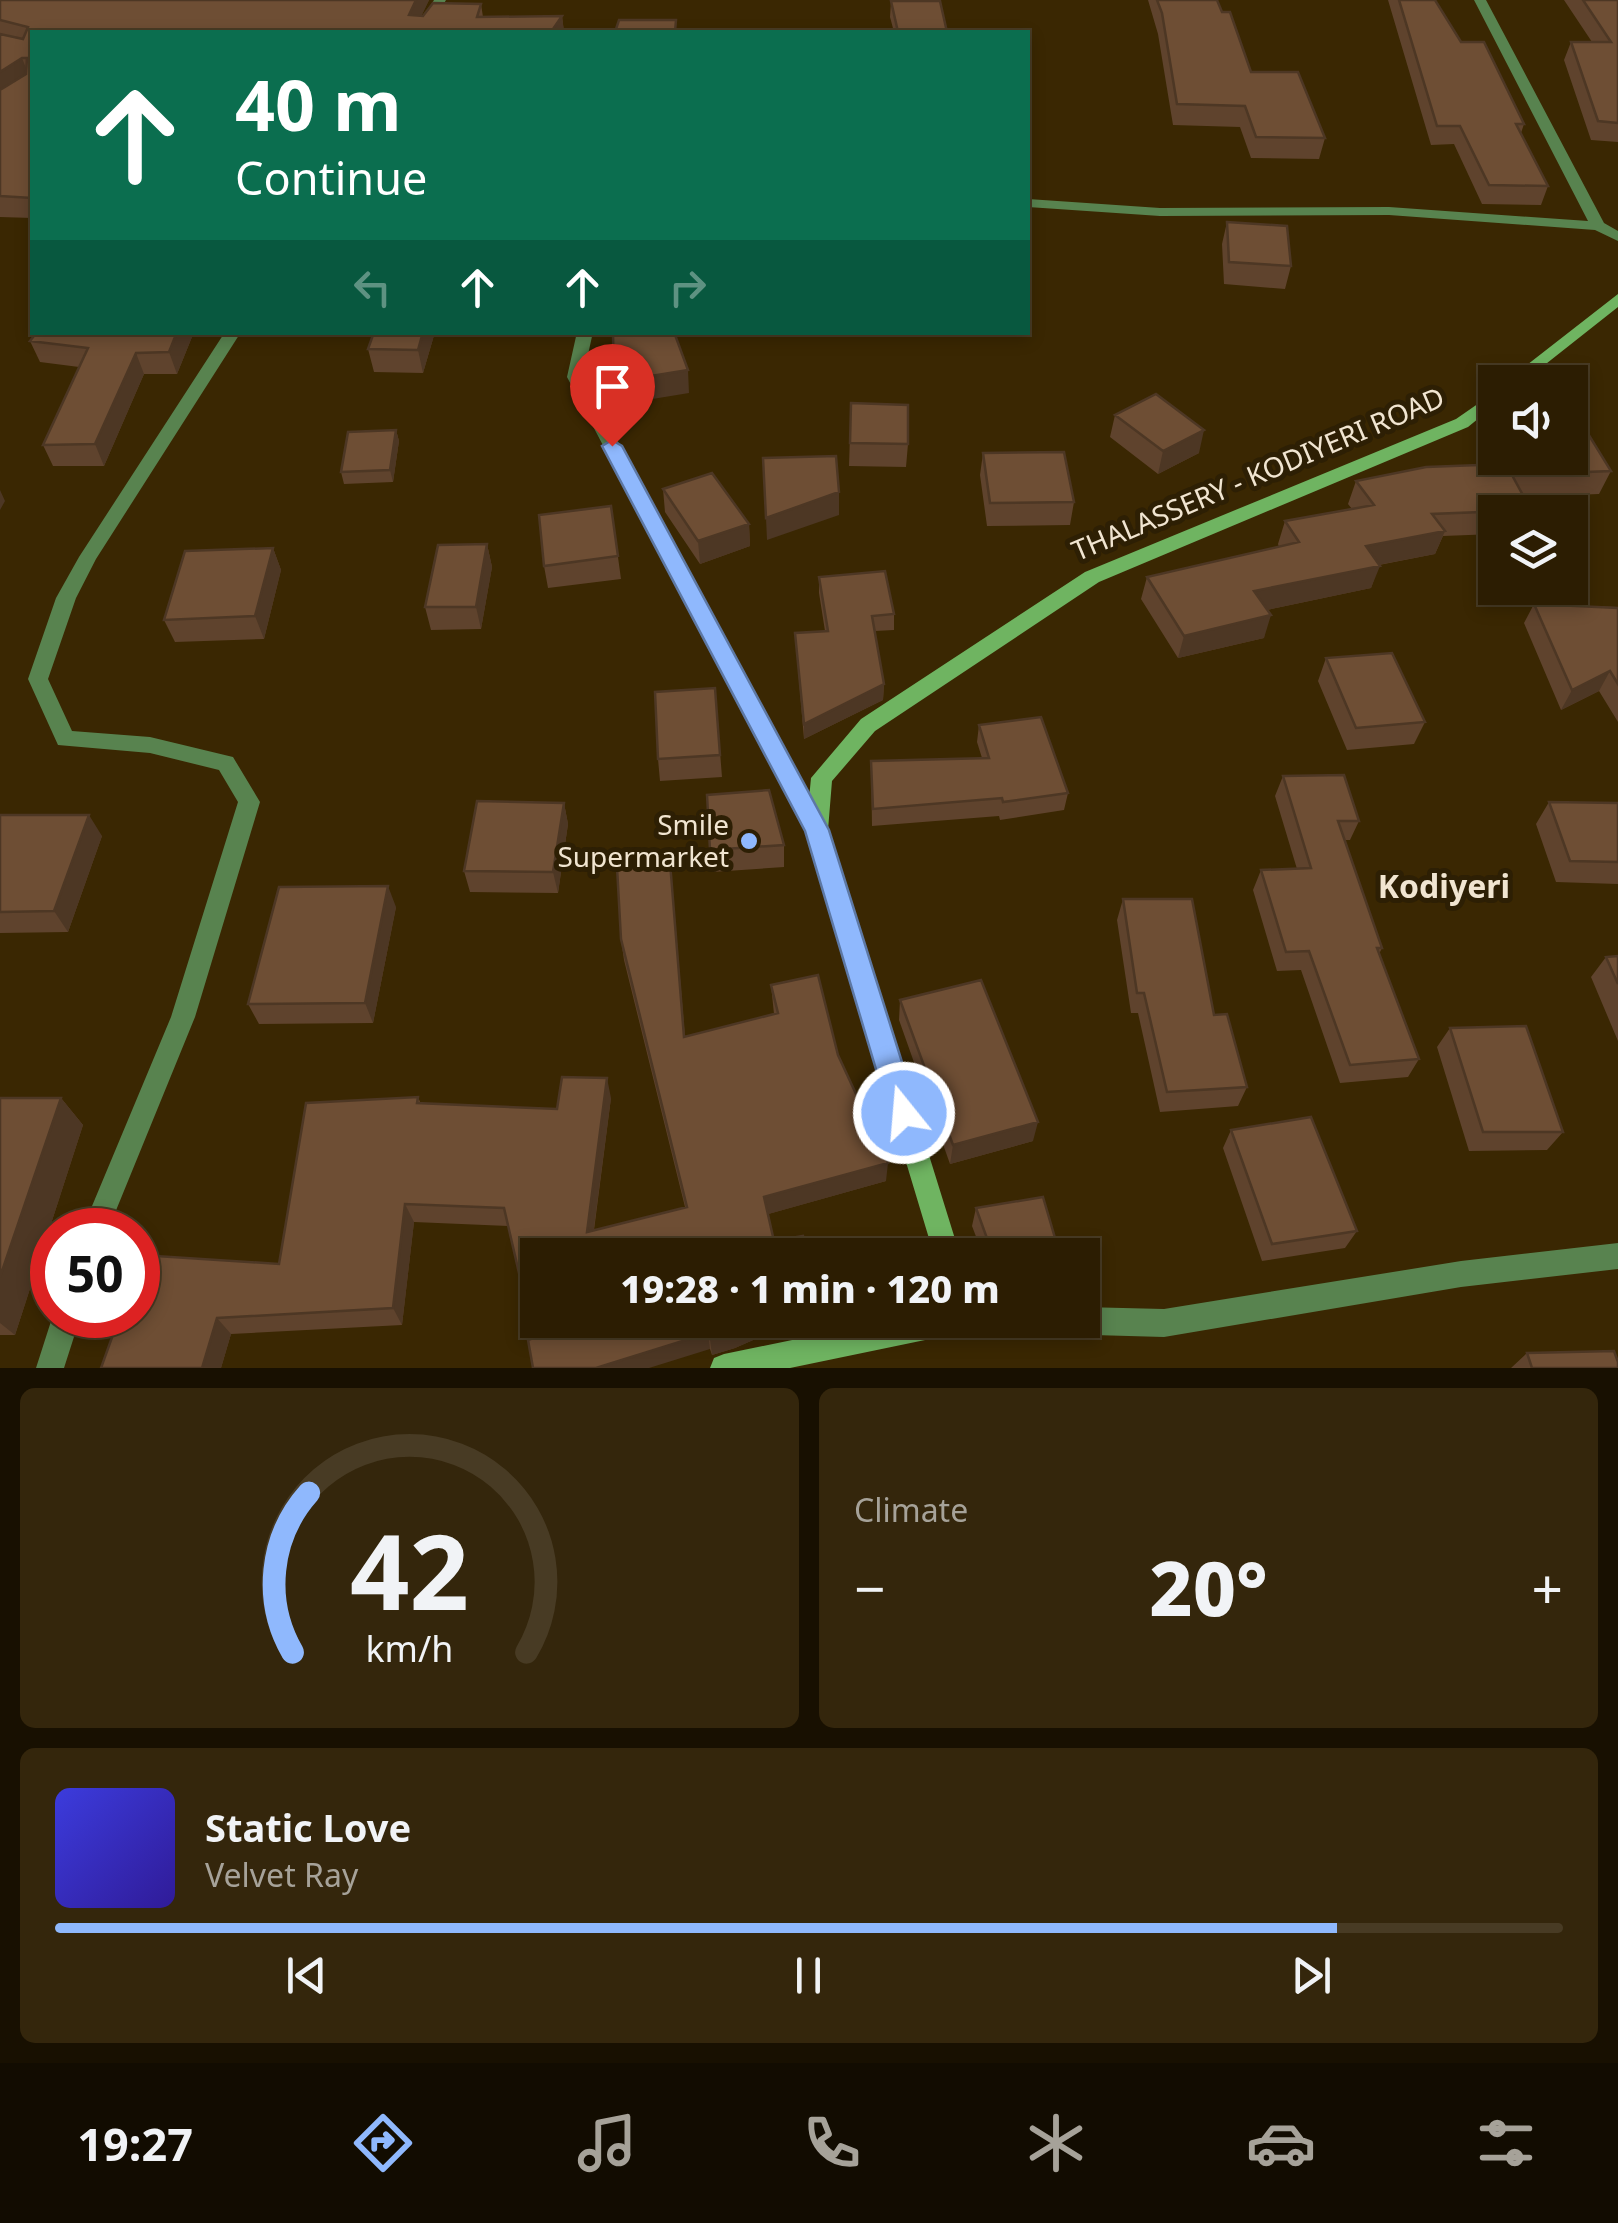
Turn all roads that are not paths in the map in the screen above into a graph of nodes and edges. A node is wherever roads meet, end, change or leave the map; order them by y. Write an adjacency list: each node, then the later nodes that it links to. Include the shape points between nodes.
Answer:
1 (440, 0): 3 (street)
2 (1480, 0): 5 (street)
3 (422, 30)
4 (1030, 204): 5 (street, via 1160,212 1388,212)
5 (1598, 226): 6 (street)
6 (1618, 236)
7 (1618, 299): 10 (main road)
8 (231, 335): 13 (street, via 88,557 38,678 65,739 150,745 226,763 248,802 184,1017)
9 (584, 335): 12 (street, via 575,376)
10 (1535, 365)
11 (1478, 410): 12 (main road, THALASSERY - KODIYERI ROAD, via 1462,423 1092,577 868,725 822,778)
12 (817, 830): 14 (main road, THALASSERY - KODIYERI ROAD)
13 (104, 1208)
14 (942, 1238)
15 (1618, 1256): 16 (street, via 1461,1274 1164,1323)
16 (1100, 1321)
17 (60, 1338): 19 (street)
18 (868, 1338): 20 (main road)
19 (50, 1368)
20 (724, 1368)

